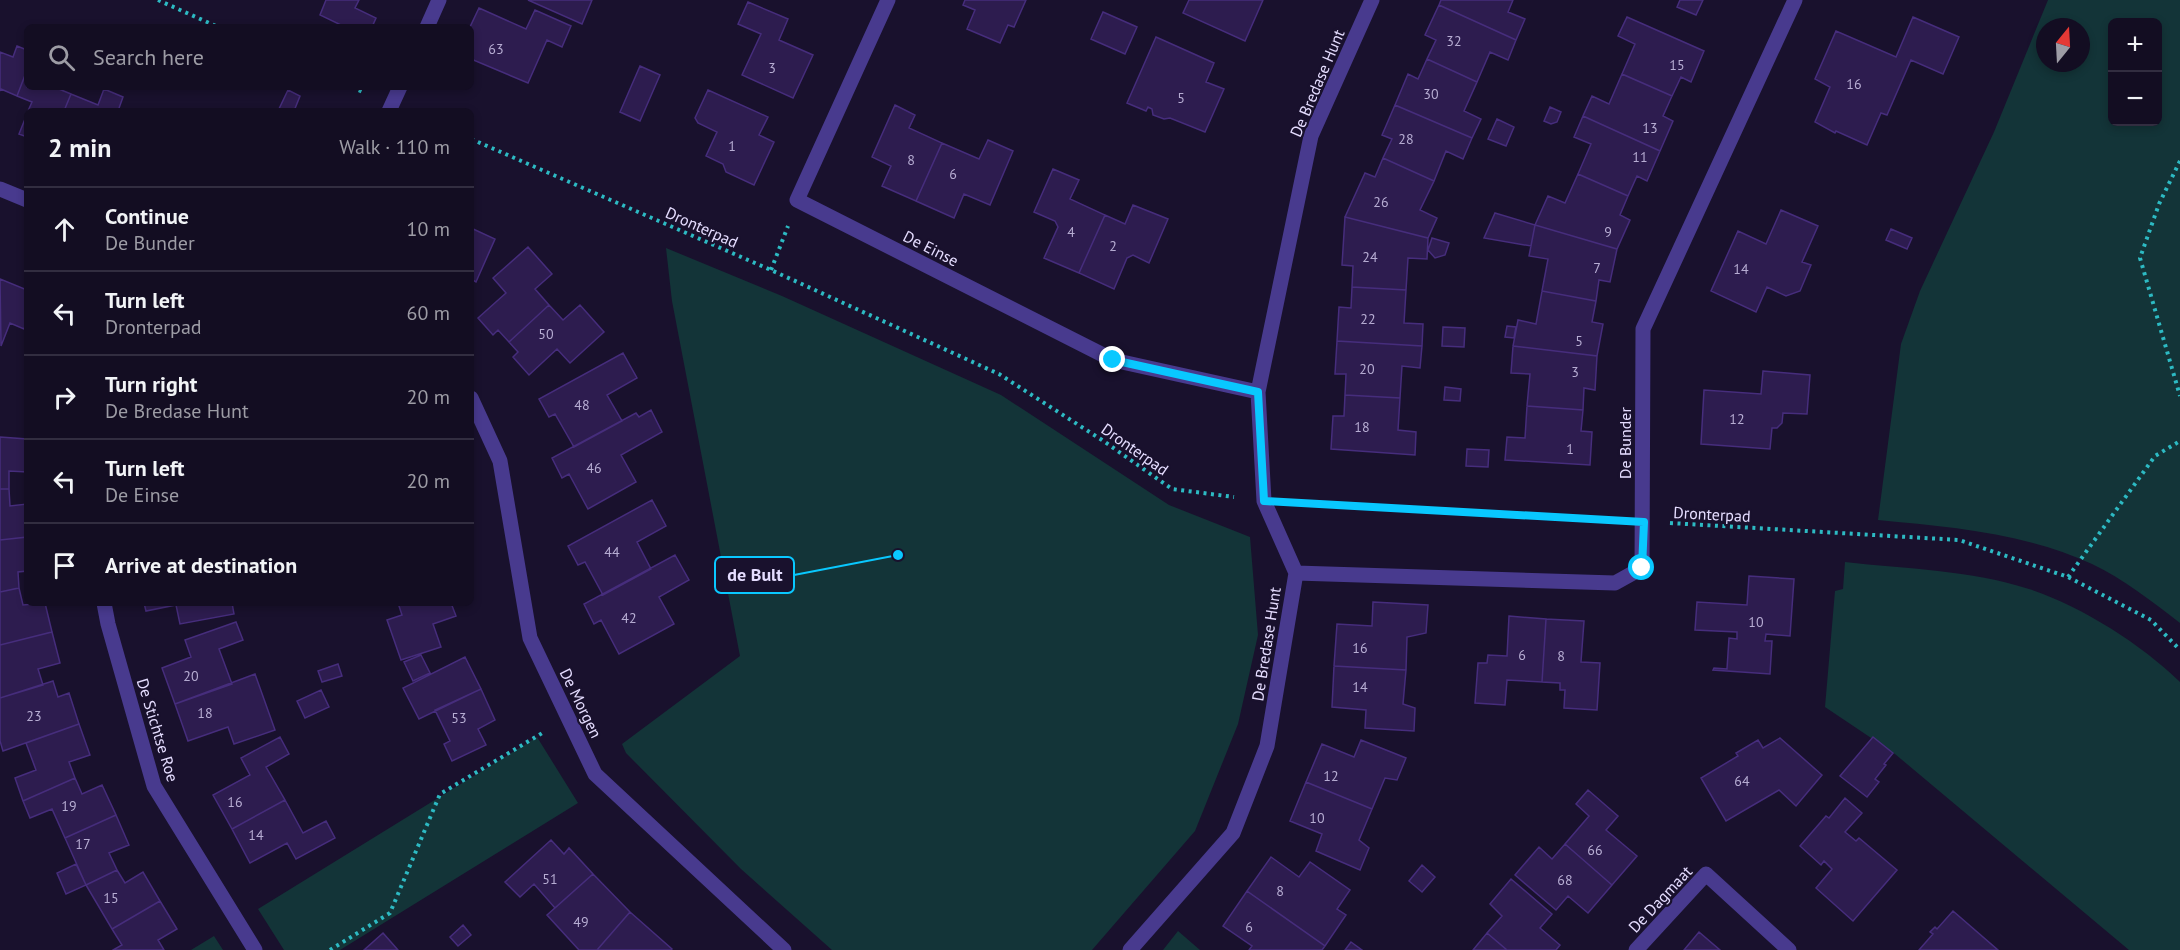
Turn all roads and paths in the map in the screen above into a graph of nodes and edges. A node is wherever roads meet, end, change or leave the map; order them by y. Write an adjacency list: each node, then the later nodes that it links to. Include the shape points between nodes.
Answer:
1 (158, 0): 6 (path)
2 (439, 0): 7 (street)
3 (888, 0): 14 (street)
4 (1372, 0): 16 (street, De Bredase Hunt, via 1311,136)
5 (1795, 0): 21 (street, De Bunder, via 1643,329)
6 (211, 24)
7 (428, 24)
8 (399, 90): 9 (street)
9 (390, 108)
10 (474, 141): 15 (path, Dronterpad)
11 (2180, 161): 17 (path, via 2159,204 2140,258)
12 (0, 189): 13 (street)
13 (24, 199)
14 (797, 200): 15 (path); 16 (street, De Einse, via 1113,360)
15 (771, 270): 20 (path, Dronterpad, via 999,374 1172,489)
16 (1258, 392): 20 (street, De Bredase Hunt)
17 (2180, 396)
18 (474, 405): 26 (street, De Morgen, via 500,461 530,638)
19 (2180, 441): 23 (path, via 2155,456)
20 (1264, 501): 21 (path, Dronterpad); 22 (street, De Bredase Hunt)
21 (1644, 522): 22 (street, De Bunder, via 1642,568 1615,583); 23 (path, Dronterpad, via 1959,540)
22 (1296, 573): 30 (street, De Bredase Hunt, via 1267,746 1233,833)
23 (2068, 577): 25 (path, Dronterpad, via 2151,620)
24 (105, 606): 27 (street, De Stichtse Roe, via 154,786)
25 (2180, 650)
26 (568, 717): 28 (path, via 441,794 390,913); 29 (street, De Morgen, via 595,774)
27 (255, 950)
28 (330, 950)
29 (784, 950)
30 (1130, 950)
31 (1636, 950): 32 (street, De Dagmaat, via 1706,874)
32 (1789, 950)

